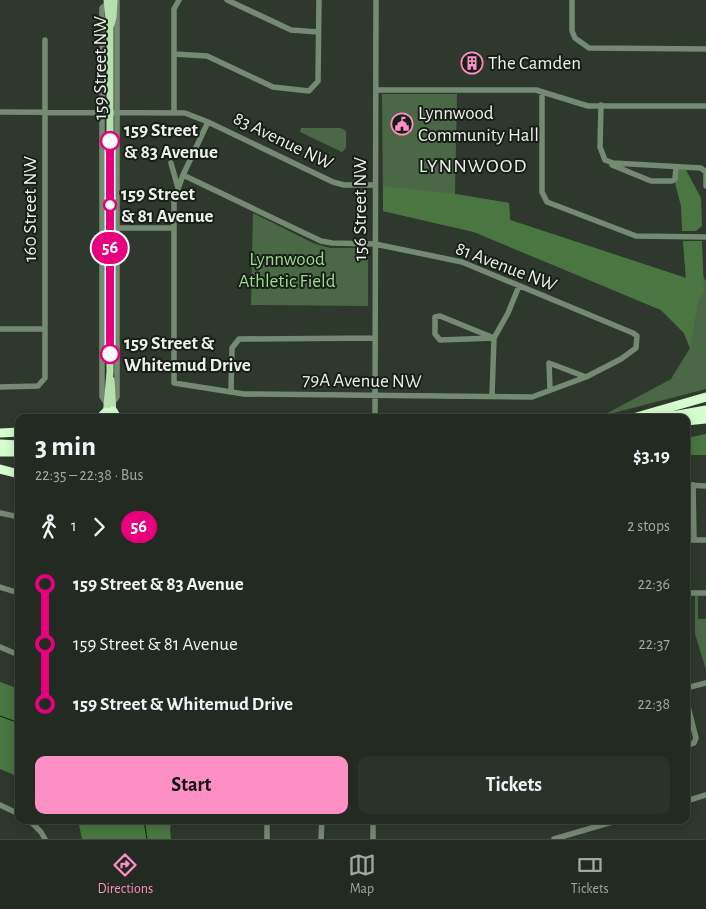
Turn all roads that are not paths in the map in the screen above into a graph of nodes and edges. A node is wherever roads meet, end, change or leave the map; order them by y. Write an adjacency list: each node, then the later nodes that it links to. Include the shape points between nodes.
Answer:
1 (178, 0): 10 (street, via 174,9)
2 (227, 0): 7 (street, via 291,30)
3 (319, 0): 7 (street)
4 (376, 0): 11 (street, 156 Street NW)
5 (111, 1): 15 (street, 159 Street NW, via 102,8); 18 (street, 159 Street NW); 18 (main road, 159 Street NW)
6 (571, 1): 9 (street, via 572,31 575,38 589,48)
7 (318, 32): 10 (street, via 318,82 309,91 273,88 207,56)
8 (45, 40): 17 (street, 160 Street NW)
9 (706, 49)
10 (174, 54): 19 (street)
11 (376, 90): 12 (street, via 505,89); 26 (street, 156 Street NW)
12 (542, 92): 13 (street, via 588,106); 31 (street, via 542,192 547,202 636,236)
13 (601, 105): 14 (street); 21 (street, via 600,147)
14 (706, 106)
15 (102, 111): 17 (street, 83 Avenue NW); 18 (street, 83 Avenue NW); 47 (street, 159 Street NW, via 102,397)
16 (0, 112): 17 (street, 83 Avenue NW)
17 (46, 112): 35 (street, 160 Street NW)
18 (113, 112): 19 (street, 83 Avenue NW); 29 (main road, 159 Street NW)
19 (174, 112): 20 (street, 83 Avenue NW)
20 (208, 122): 25 (street); 26 (street, 83 Avenue NW, via 333,182)
21 (605, 160): 23 (street); 23 (street, via 651,181 672,181)
22 (171, 163): 28 (street)
23 (676, 167): 24 (street, via 701,168)
24 (706, 172): 27 (street)
25 (183, 174): 28 (street); 32 (street, 81 Avenue NW, via 321,241)
26 (375, 185): 32 (street, 156 Street NW)
27 (706, 186)
28 (178, 188): 30 (street)
29 (113, 228): 30 (street); 47 (main road, 159 Street NW); 47 (street, 159 Street NW, via 117,397)
30 (173, 228): 42 (street, 79A Avenue NW, via 174,383)
31 (706, 237)
32 (375, 244): 33 (street, 81 Avenue NW, via 462,262); 36 (street, 156 Street NW)
33 (519, 286): 37 (street); 38 (street, 81 Avenue NW, via 633,333 637,336)
34 (0, 329): 35 (street)
35 (45, 329): 40 (street, 160 Street NW, via 44,378 38,386)
36 (375, 338): 42 (street, via 239,339 232,348); 44 (street, 156 Street NW)
37 (494, 338): 37 (street, via 440,316 435,317 435,334 440,340); 43 (street)
38 (636, 348): 39 (street, 79A Avenue NW)
39 (586, 377): 41 (street, 79A Avenue NW); 41 (street, via 549,363)
40 (0, 387)
41 (550, 390): 43 (street, 79A Avenue NW, via 532,397)
42 (231, 391): 44 (street, 79A Avenue NW)
43 (492, 396): 44 (street, 79A Avenue NW)
44 (375, 397): 48 (street, 156 Street NW)
45 (706, 398): 49 (highway)
46 (706, 410): 50 (highway)
47 (109, 413)
48 (375, 414)
49 (648, 414)
50 (684, 414)
51 (706, 419): 52 (highway)
52 (690, 421)
53 (15, 432): 54 (highway)
54 (0, 433)
55 (0, 444): 56 (highway)
56 (15, 445)
57 (0, 452): 58 (highway)
58 (15, 452)
59 (0, 469): 60 (highway)
60 (15, 473)
61 (690, 486): 62 (street)
62 (694, 486): 63 (street); 67 (street)
63 (706, 486)
64 (0, 513): 65 (street)
65 (15, 516)
66 (690, 540): 67 (street)
67 (694, 540): 68 (street)
68 (706, 540)
69 (0, 587): 70 (street)
70 (15, 592)
71 (690, 593): 72 (street)
72 (706, 593)
73 (0, 647): 74 (street)
74 (15, 653)
75 (706, 683): 76 (street)
76 (690, 687)
77 (690, 713): 78 (street, via 696,734 696,740)
78 (690, 744)
79 (706, 795): 80 (street)
80 (690, 799)
81 (0, 805): 82 (street)
82 (15, 812)
83 (32, 824): 88 (street)
84 (267, 824): 89 (street)
85 (322, 824): 90 (street)
86 (373, 824): 91 (street)
87 (605, 824): 92 (street)
88 (45, 839)
89 (267, 839)
90 (321, 839)
91 (373, 839)
92 (554, 839)

